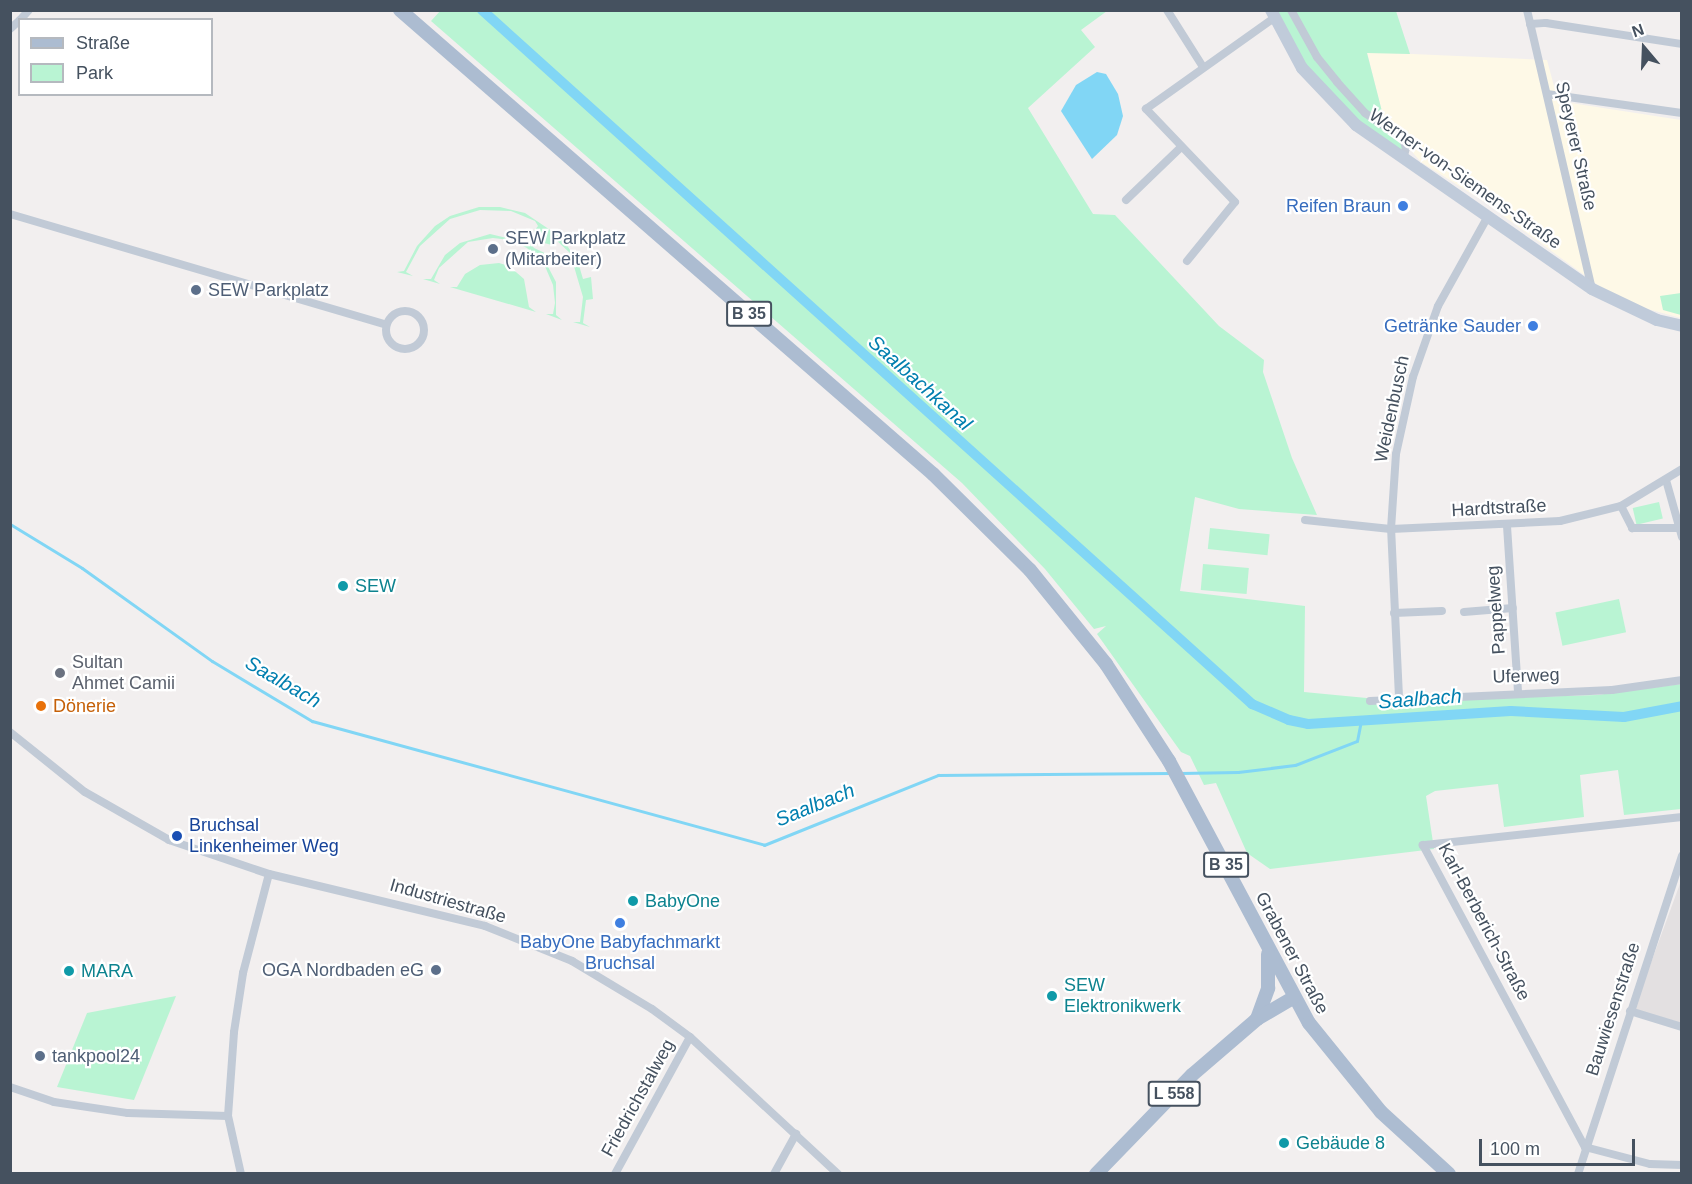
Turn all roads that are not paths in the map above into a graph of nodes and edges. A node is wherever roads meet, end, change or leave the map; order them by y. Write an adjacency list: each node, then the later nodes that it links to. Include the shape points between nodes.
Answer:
1 (400, 10): 39 (main road, Grabener Straße / B 35, via 987,525 1030,570 1106,664 1182,781)
2 (1167, 10): 8 (street)
3 (1292, 10): 12 (street, via 1311,47 1337,82 1365,113 1403,139)
4 (1527, 10): 6 (street, Speyerer Straße)
5 (1273, 14): 8 (street); 12 (main road, Werner-von-Siemens-Straße, via 1313,83 1356,125)
6 (1530, 24): 7 (street, via 1546,23); 9 (street, Speyerer Straße)
7 (1682, 44)
8 (1203, 67): 11 (street, via 1146,109)
9 (1547, 94): 10 (street); 17 (street, Speyerer Straße)
10 (1682, 113)
11 (1181, 147): 13 (street); 16 (street, via 1236,202)
12 (1403, 159): 15 (main road, Werner-von-Siemens-Straße)
13 (1126, 200)
14 (10, 214): 18 (street)
15 (1488, 216): 17 (main road, Werner-von-Siemens-Straße); 25 (street, Weidenbusch, via 1438,306 1413,377 1396,454)
16 (1187, 261)
17 (1592, 289): 19 (main road, Werner-von-Siemens-Straße, via 1657,320)
18 (386, 325): 18 (street, via 390,342 400,349 418,345 424,334 422,321 406,311 394,314)
19 (1682, 326)
20 (1682, 469): 21 (street, Hardtstraße)
21 (1666, 480): 22 (street, Hardtstraße); 26 (street)
22 (1621, 506): 24 (street, Hardtstraße, via 1560,521); 26 (street, via 1632,528)
23 (1305, 520): 25 (street, Hardtstraße)
24 (1506, 526): 25 (street, Hardtstraße); 27 (street, Pappelweg)
25 (1391, 529): 30 (street, Weidenbusch)
26 (1681, 531)
27 (1513, 608): 29 (street); 32 (street, Pappelweg)
28 (1442, 611): 30 (street)
29 (1464, 612)
30 (1394, 613): 33 (street, Weidenbusch)
31 (1682, 680): 32 (street, Uferweg, via 1629,689)
32 (1518, 692): 33 (street, Uferweg)
33 (1399, 697): 34 (street, Uferweg)
34 (1370, 700)
35 (10, 732): 38 (street, Industriestraße, via 119,815 207,855)
36 (1682, 817): 48 (street, Karl-Berberich-Straße, via 1424,845)
37 (1682, 856): 41 (street, Bauwiesenstraße)
38 (269, 874): 44 (street, Industriestraße, via 452,916 531,943 598,975); 46 (street, via 243,973)
39 (1268, 950): 40 (main road, Grabener Straße / B 35); 42 (main road, B 35, via 1268,988)
40 (1293, 998): 42 (main road, L 558); 55 (main road, Grabener Straße / B 35, via 1367,1096)
41 (1630, 1011): 43 (street); 48 (street, Bauwiesenstraße)
42 (1257, 1018): 54 (main road, L 558, via 1192,1076)
43 (1682, 1027)
44 (690, 1038): 47 (street, Industriestraße); 51 (street, Friedrichstalweg)
45 (10, 1087): 46 (street, via 54,1102 128,1113)
46 (228, 1116): 50 (street)
47 (796, 1134): 52 (street); 53 (street, Industriestraße)
48 (1585, 1147): 49 (street, via 1650,1164); 56 (street, Bauwiesenstraße)
49 (1682, 1165)
50 (241, 1173)
51 (615, 1173)
52 (774, 1173)
53 (838, 1173)
54 (1096, 1173)
55 (1449, 1173)
56 (1578, 1173)

